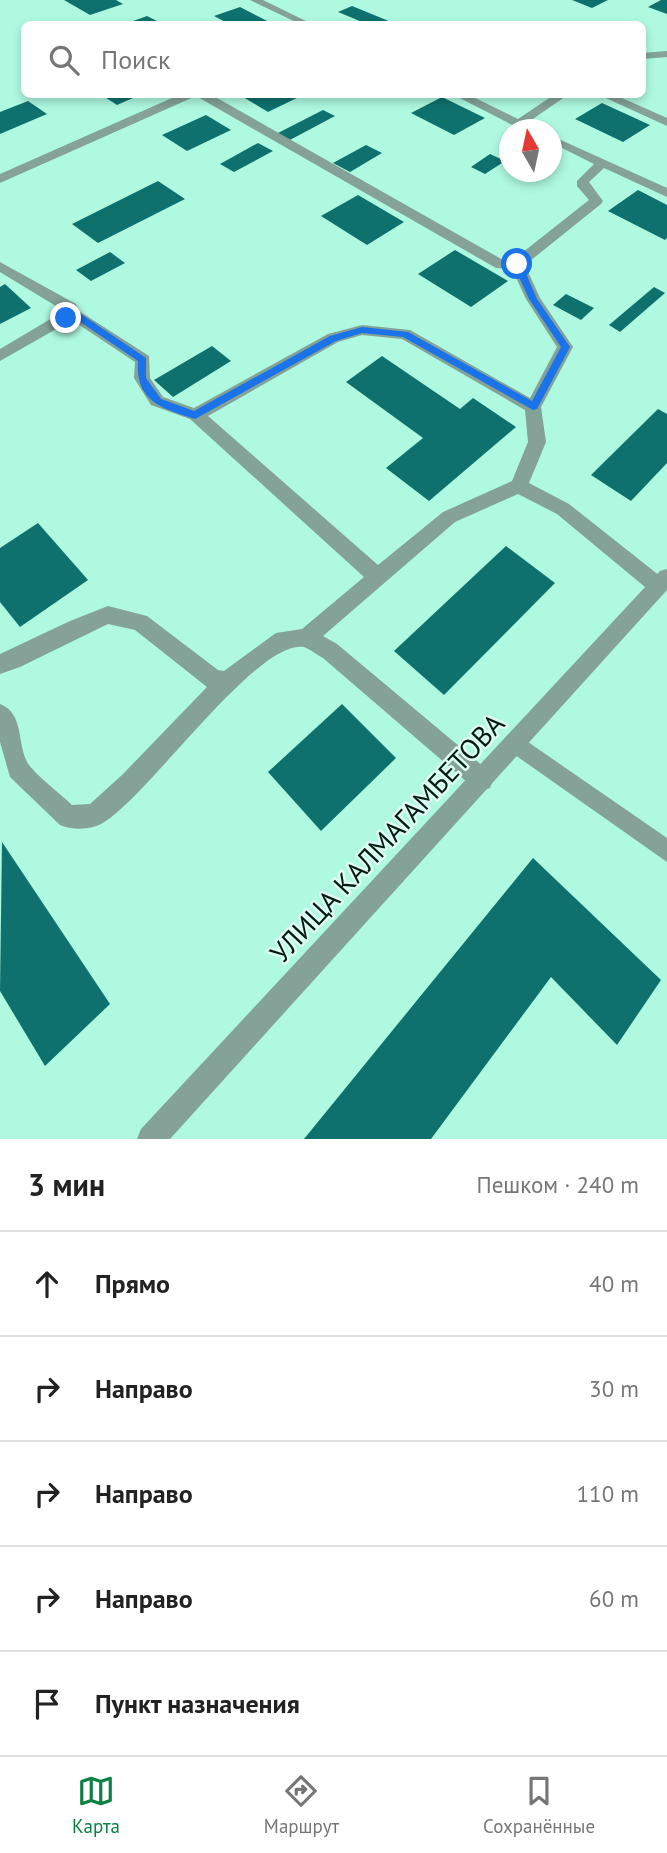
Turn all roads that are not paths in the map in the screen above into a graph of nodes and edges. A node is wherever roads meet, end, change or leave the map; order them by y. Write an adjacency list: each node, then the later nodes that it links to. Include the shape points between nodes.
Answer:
1 (255, 0): 2 (street)
2 (300, 21)
3 (667, 54): 4 (street)
4 (646, 56)
5 (183, 98): 15 (street)
6 (208, 98): 17 (street, via 485,258 501,265)
7 (466, 98): 10 (street)
8 (558, 98): 11 (street)
9 (611, 98): 12 (street)
10 (510, 119)
11 (525, 119)
12 (667, 122)
13 (562, 144): 14 (street)
14 (602, 163): 16 (street); 17 (street, via 583,181 596,201)
15 (0, 179)
16 (667, 193)
17 (517, 264): 21 (street, via 533,299 565,347)
18 (0, 266): 19 (street, via 71,307)
19 (72, 313): 20 (street); 22 (street, via 143,360 142,379 157,401)
20 (0, 356)
21 (533, 407): 22 (street, via 405,334 362,330 333,338); 23 (street, via 537,442)
22 (195, 415): 24 (street)
23 (519, 486): 24 (street, via 449,517); 25 (street, via 563,509)
24 (378, 577): 26 (street)
25 (664, 585): 30 (street, УЛИЦА КАЛМАГАМБЕТОВА)
26 (306, 638): 28 (street, via 283,640); 31 (street, via 330,651)
27 (0, 664): 28 (street, via 108,615 140,622 213,680)
28 (227, 681): 29 (street, via 95,816 68,817 18,769)
29 (0, 714)
30 (515, 743): 31 (street, УЛИЦА КАЛМАГАМБЕТОВА); 32 (lane)
31 (482, 780): 33 (street, УЛИЦА КАЛМАГАМБЕТОВА)
32 (667, 851)
33 (151, 1139)

